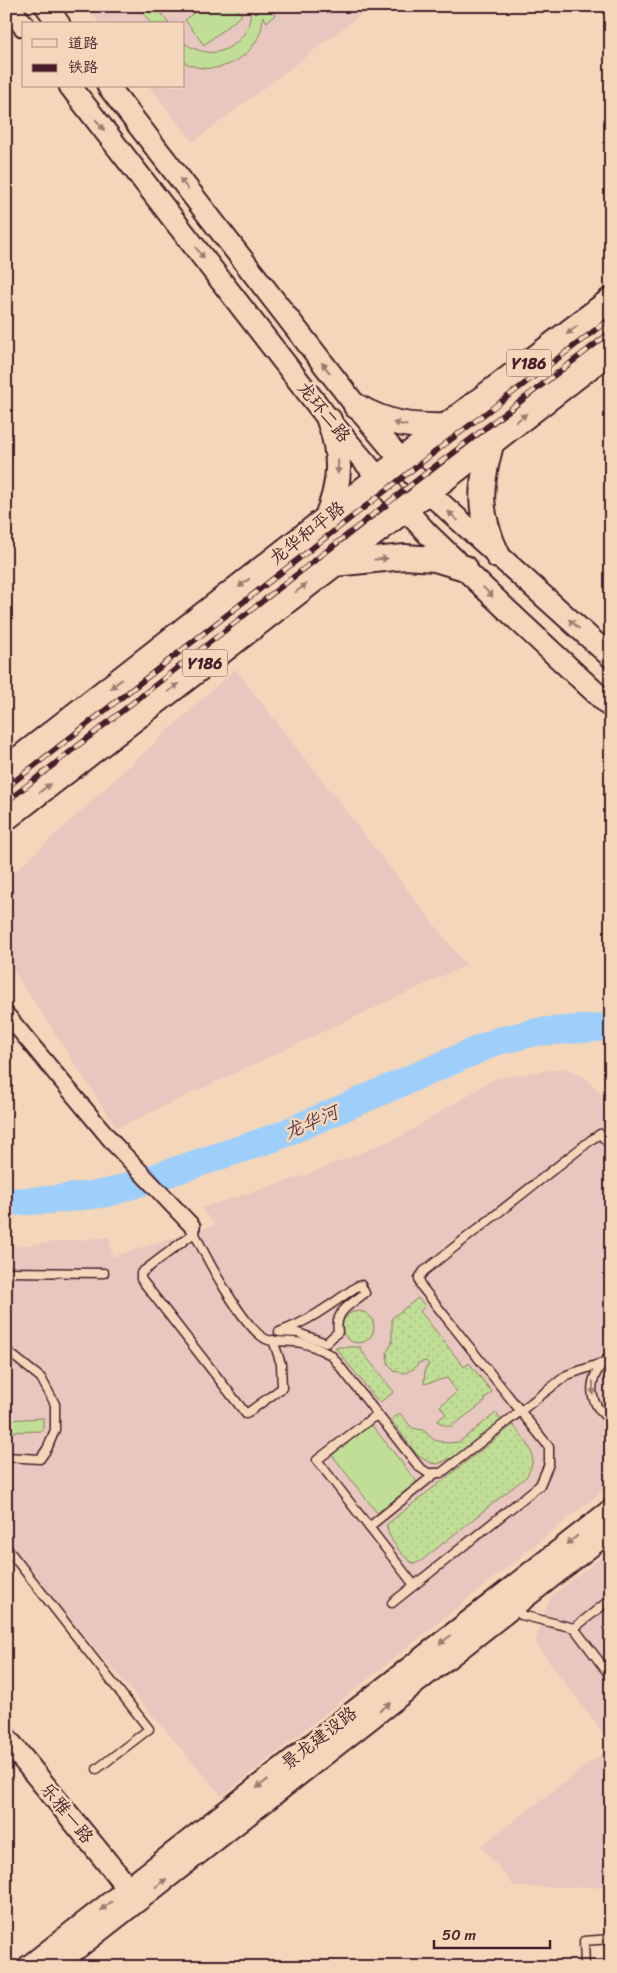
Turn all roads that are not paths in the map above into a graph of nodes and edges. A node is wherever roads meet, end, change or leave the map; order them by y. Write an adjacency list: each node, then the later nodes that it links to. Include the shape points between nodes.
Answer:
1 (8, 6): 4 (main road)
2 (46, 6): 3 (main road)
3 (58, 22)
4 (22, 24)
5 (72, 88): 10 (main road, 龙环二路, one-way to 10)
6 (110, 88): 9 (main road, 龙环二路, one-way to 6)
7 (611, 300): 11 (main road, 龙华和平路 / Y186, one-way to 11)
8 (611, 350): 12 (main road, Y186, one-way to 8)
9 (356, 406): 11 (main road, one-way to 9, via 410,426 388,422); 13 (main road, 龙环二路)
10 (329, 420): 14 (main road, 龙环二路); 17 (main road, one-way to 17, via 336,437 338,480)
11 (447, 426): 13 (main road, 龙华和平路 / Y186)
12 (492, 441): 15 (main road, Y186); 18 (main road, via 481,496 488,535)
13 (401, 461): 14 (main road, 龙华和平路 / Y186); 15 (main road, 龙环二路)
14 (378, 478): 16 (main road, 龙环二路); 17 (main road, 龙华和平路 / Y186)
15 (426, 491): 16 (main road, Y186); 18 (main road, 龙环二路, one-way to 15)
16 (404, 508): 19 (main road, Y186); 20 (main road, 龙环二路)
17 (326, 519): 23 (main road, 龙华和平路 / Y186, one-way to 23)
18 (498, 556): 21 (main road, 龙环二路, one-way to 18)
19 (333, 564): 20 (main road, one-way to 20, via 406,556 435,559); 24 (main road, Y186, one-way to 19)
20 (464, 568): 22 (main road, 龙环二路, one-way to 22)
21 (611, 657)
22 (611, 707)
23 (6, 770)
24 (6, 818)
25 (6, 1014): 27 (street, via 114,1144)
26 (611, 1146): 35 (lane, via 600,1134 591,1140 419,1278 421,1286)
27 (193, 1230): 30 (lane, via 215,1276 254,1330 267,1340); 30 (lane, via 141,1274 141,1279 246,1414 282,1388 281,1364)
28 (104, 1273): 29 (lane)
29 (8, 1274)
30 (273, 1340): 36 (lane, via 313,1346 331,1355)
31 (326, 1342): 31 (lane, via 338,1332 336,1322 340,1313 365,1293 362,1285 322,1311 279,1332 298,1333)
32 (6, 1350): 38 (lane, via 41,1378 55,1404 55,1430 40,1459)
33 (611, 1355): 34 (lane)
34 (602, 1363): 35 (lane, via 567,1375); 37 (lane, one-way to 37, via 592,1389 598,1408)
35 (520, 1412): 39 (lane, via 441,1473); 44 (lane, via 549,1447 549,1464 540,1485)
36 (379, 1416): 39 (lane, via 419,1467 428,1473); 41 (lane, via 317,1460)
37 (611, 1420)
38 (6, 1457)
39 (436, 1473): 41 (lane)
40 (611, 1510): 52 (main road, 景龙建设路, one-way to 52)
41 (369, 1527): 44 (lane)
42 (611, 1530): 47 (main road, 景龙建设路)
43 (6, 1547): 51 (lane, via 149,1729)
44 (414, 1585): 46 (lane)
45 (611, 1599): 48 (lane)
46 (392, 1603)
47 (513, 1606): 48 (lane, via 521,1615); 55 (main road, 景龙建设路, one-way to 47)
48 (574, 1628): 49 (lane)
49 (611, 1677)
50 (6, 1738): 52 (main road, 乐雅一路)
51 (97, 1769)
52 (128, 1888): 54 (main road, 景龙建设路, one-way to 54)
53 (611, 1939): 56 (lane, via 584,1941)
54 (28, 1967)
55 (53, 1967)
56 (586, 1967)

